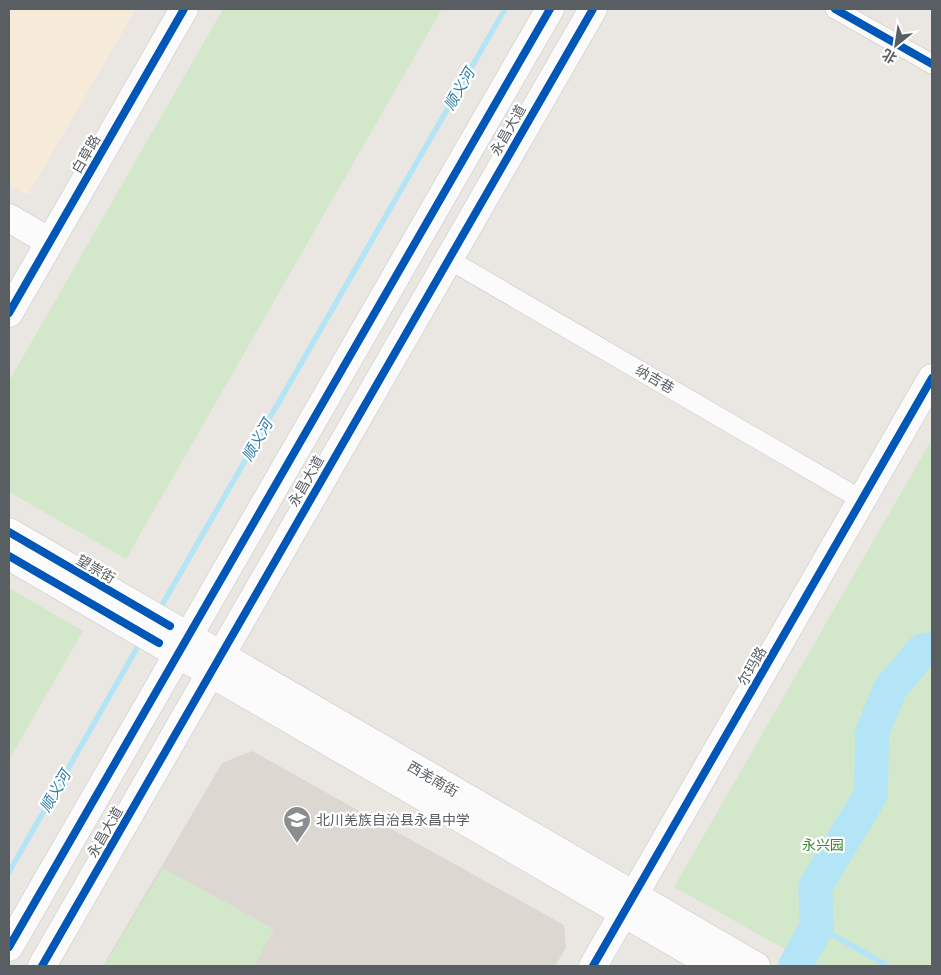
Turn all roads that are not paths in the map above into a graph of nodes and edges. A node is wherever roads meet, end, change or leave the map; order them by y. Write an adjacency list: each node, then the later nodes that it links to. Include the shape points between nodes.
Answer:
1 (184, 9): 7 (main road, 白草路)
2 (550, 9): 15 (main road, 永昌大道)
3 (593, 9): 8 (main road, 永昌大道)
4 (836, 9): 5 (street)
5 (932, 64)
6 (9, 218): 7 (main road)
7 (50, 242): 9 (main road, 白草路)
8 (448, 259): 11 (street, 纳吉巷); 16 (main road, 永昌大道)
9 (9, 313)
10 (932, 378): 11 (main road, 尔玛路)
11 (862, 500): 17 (main road, 尔玛路)
12 (9, 532): 14 (main road, 望崇街)
13 (9, 556): 14 (main road, 望崇街)
14 (126, 613): 15 (main road, 望崇街)
15 (174, 640): 16 (main road, 西羌南街); 18 (main road, 永昌大道)
16 (215, 664): 17 (main road, 西羌南街); 19 (main road, 永昌大道)
17 (629, 904): 20 (main road, 尔玛路); 21 (main road, 西羌南街); 22 (main road, 西羌南街)
18 (9, 947)
19 (42, 966)
20 (593, 966)
21 (715, 966)
22 (756, 966)

